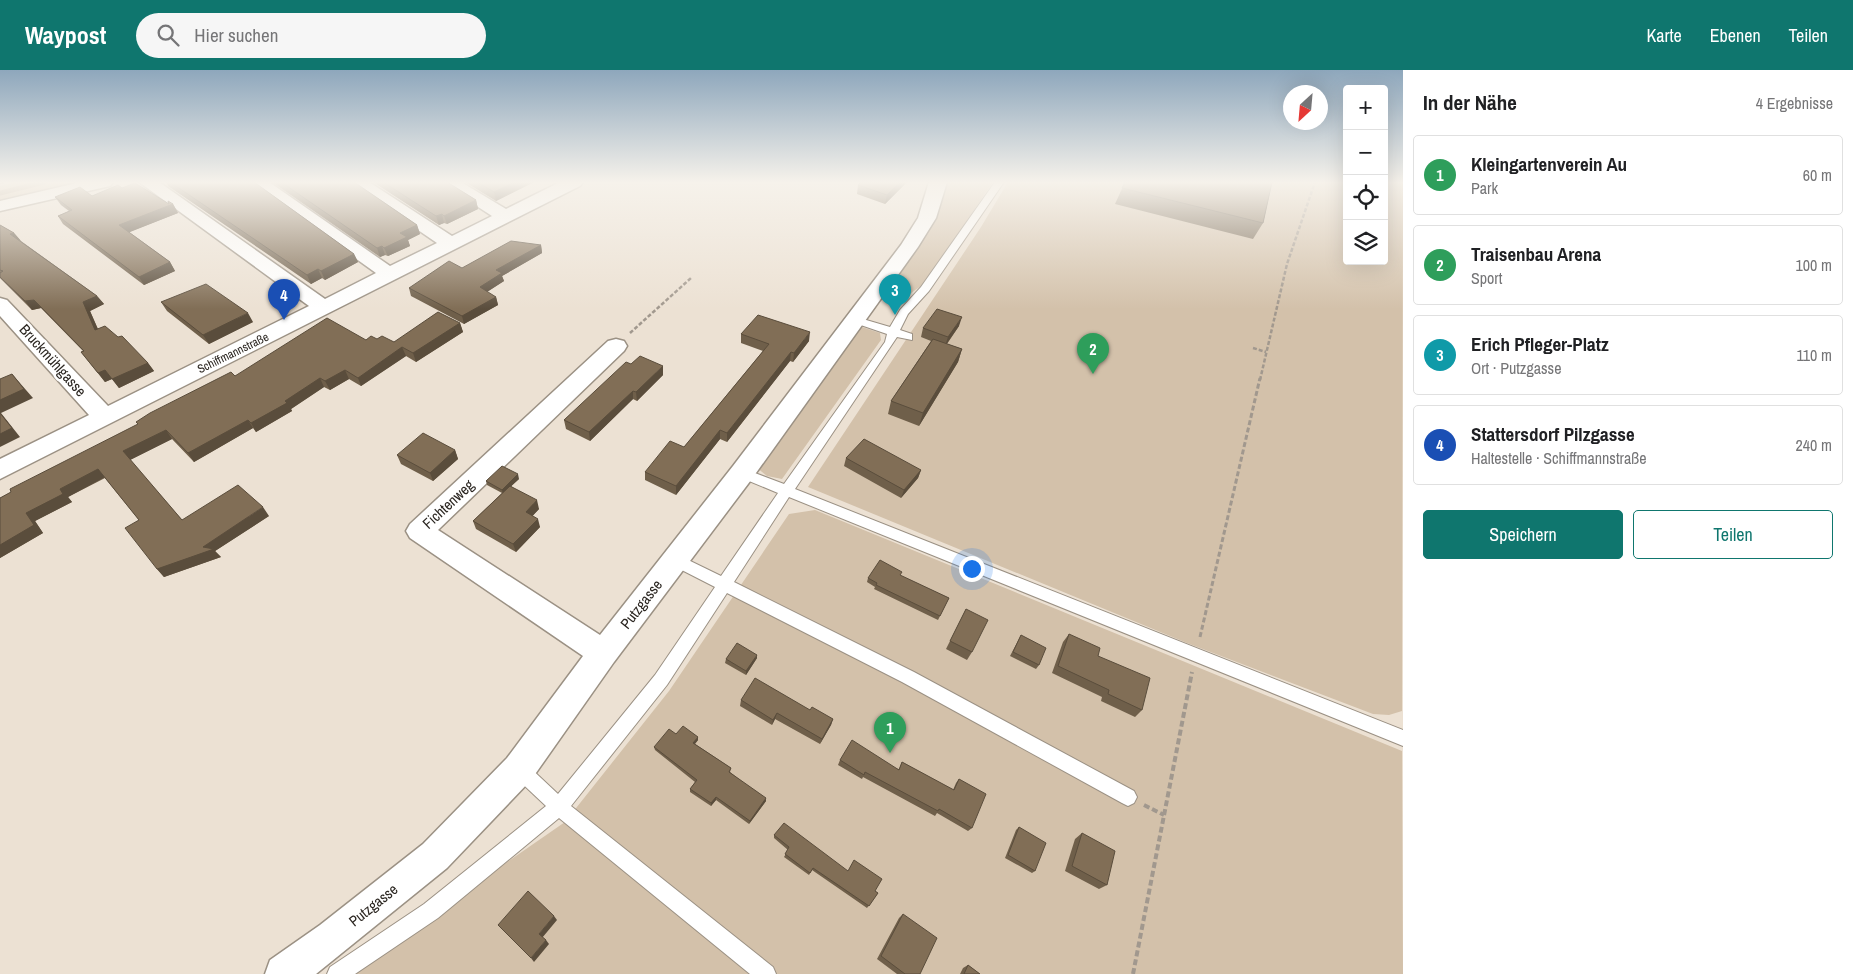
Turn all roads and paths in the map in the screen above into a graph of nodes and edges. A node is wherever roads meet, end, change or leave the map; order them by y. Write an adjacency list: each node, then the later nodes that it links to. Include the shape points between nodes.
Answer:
1 (207, 224): 12 (street)
2 (318, 224): 9 (street)
3 (421, 224): 8 (street)
4 (489, 224): 8 (street, Schiffmannstraße)
5 (923, 224): 13 (street, Putzgasse)
6 (970, 224): 14 (lane)
7 (1301, 224): 18 (path, via 1287,264)
8 (450, 243): 9 (street, Schiffmannstraße)
9 (389, 274): 12 (street, Schiffmannstraße)
10 (691, 278): 16 (path)
11 (0, 304): 19 (street, Bruckmühlgasse)
12 (323, 307): 19 (street, Schiffmannstraße)
13 (856, 320): 14 (lane); 21 (street, Putzgasse)
14 (892, 332): 15 (lane); 22 (lane, via 890,342)
15 (908, 337)
16 (616, 346): 25 (street, Fichtenweg, via 419,531)
17 (1253, 348): 18 (path)
18 (1266, 352): 26 (path)
19 (104, 417): 20 (street, Schiffmannstraße)
20 (0, 470)
21 (742, 473): 22 (lane); 23 (street, Putzgasse)
22 (786, 491): 24 (lane); 26 (lane)
23 (674, 560): 24 (lane); 25 (street, Putzgasse)
24 (724, 584): 29 (lane, via 908,678); 30 (lane, via 661,680)
25 (603, 653): 28 (street, Putzgasse)
26 (1196, 655): 27 (lane); 34 (path)
27 (1403, 738)
28 (519, 769): 30 (lane); 31 (street, Putzgasse, via 435,856)
29 (1128, 797)
30 (559, 807): 32 (lane, via 431,911); 33 (lane)
31 (284, 974)
32 (337, 974)
33 (766, 974)
34 (1133, 974)

